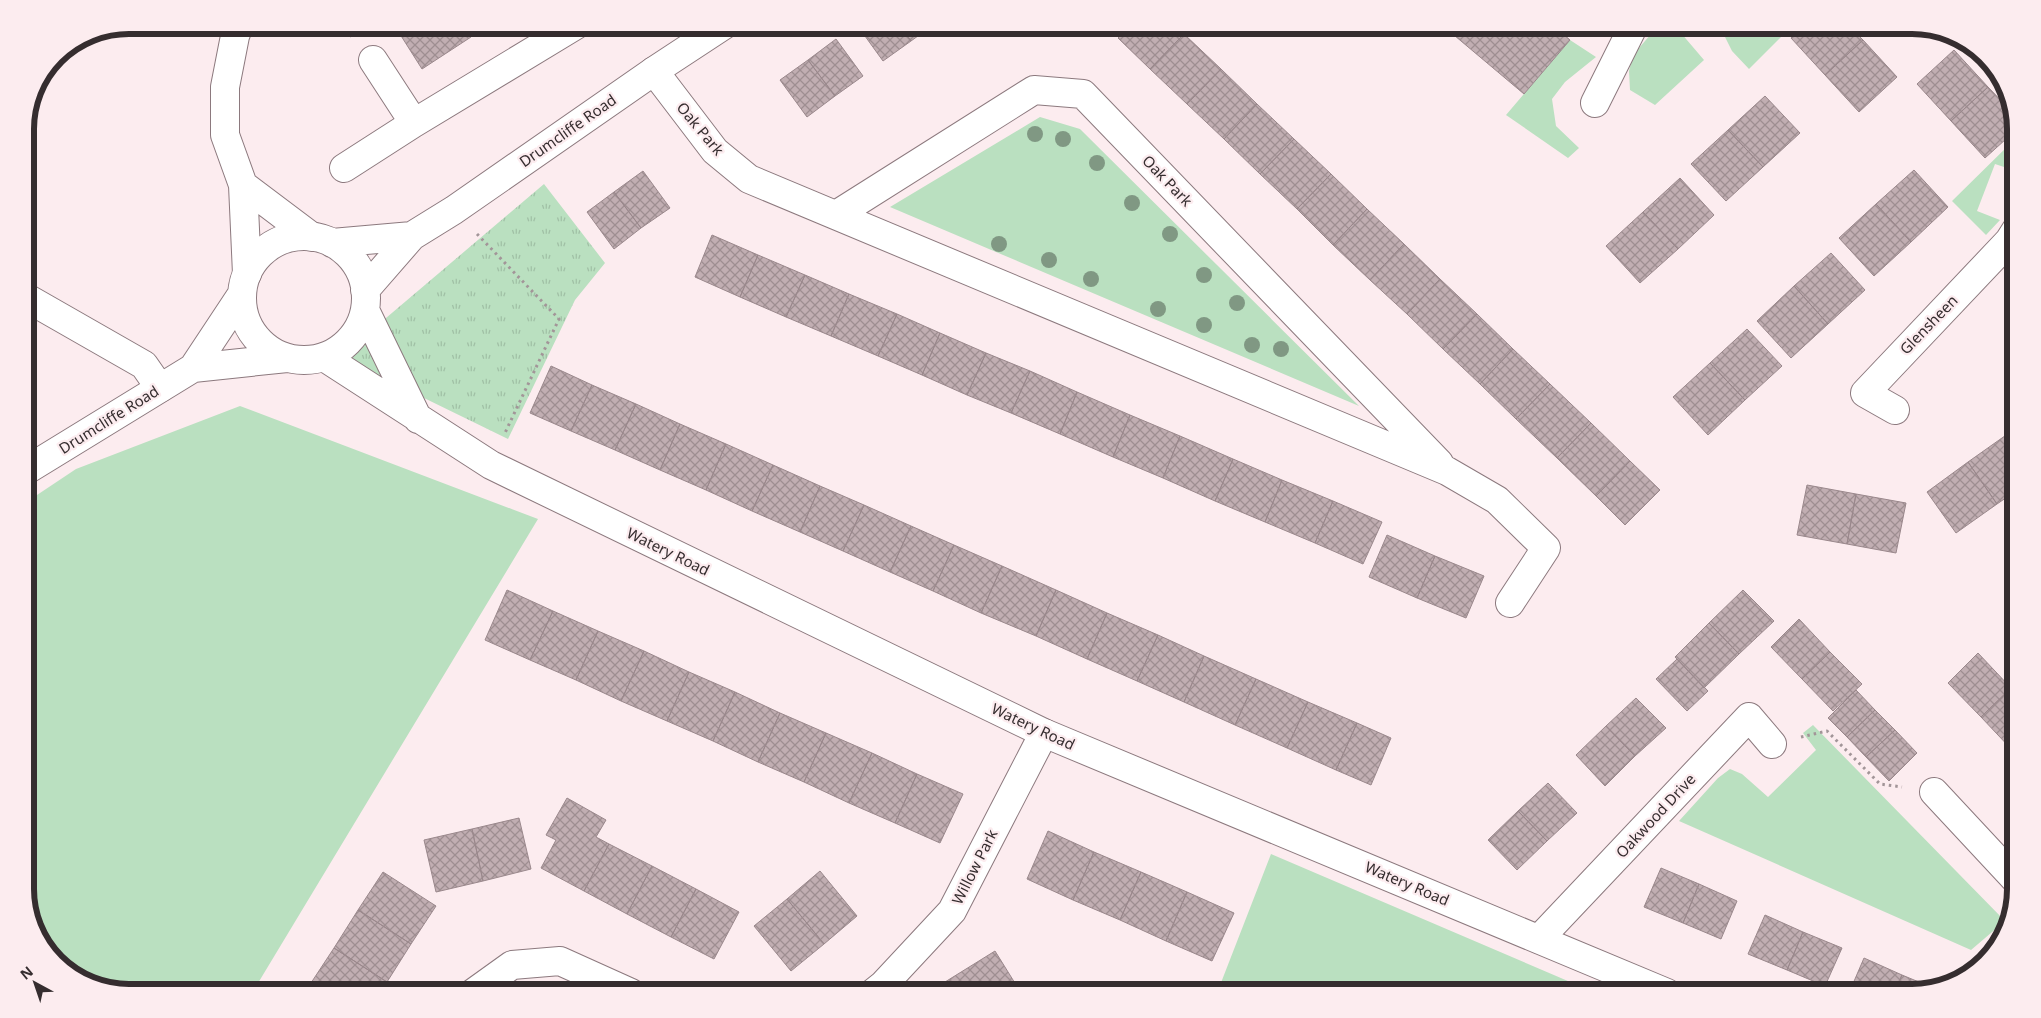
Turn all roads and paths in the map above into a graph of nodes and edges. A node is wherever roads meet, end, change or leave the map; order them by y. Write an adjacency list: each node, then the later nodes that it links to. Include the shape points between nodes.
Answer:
1 (236, 34): 10 (street, via 225,88 225,136)
2 (561, 34): 8 (street)
3 (710, 34): 6 (street, Drumcliffe Road)
4 (1630, 34): 7 (street)
5 (374, 60): 8 (street)
6 (654, 71): 11 (street, Drumcliffe Road); 12 (street, Oak Park, via 716,151 749,179)
7 (1596, 103)
8 (414, 123): 9 (street)
9 (344, 168)
10 (243, 185): 14 (street); 16 (street)
11 (454, 210): 13 (street, Drumcliffe Road); 26 (path, via 559,319)
12 (836, 215): 27 (street, Oak Park); 27 (street, Oak Park, via 1034,90 1083,94)
13 (412, 236): 14 (street, Drumcliffe Road); 17 (street, Drumcliffe Road)
14 (322, 240): 16 (street, Drumcliffe Road, via 292,237 273,244 258,257); 17 (street, via 348,254 359,270)
15 (2007, 243): 23 (street, Glensheen, via 1865,393)
16 (244, 284): 20 (street, Drumcliffe Road, via 244,315 253,334 268,349); 21 (street, Drumcliffe Road)
17 (365, 300): 19 (street, Drumcliffe Road, via 360,326 351,339); 24 (street)
18 (34, 302): 22 (street, via 144,365)
19 (324, 357): 20 (street, Drumcliffe Road); 24 (street, Watery Road)
20 (287, 358): 21 (street, Drumcliffe Road)
21 (192, 368): 22 (street, Drumcliffe Road)
22 (160, 388): 25 (street, Drumcliffe Road)
23 (1895, 410)
24 (419, 420): 26 (street, Watery Road)
25 (34, 465)
26 (490, 465): 29 (street, Watery Road)
27 (1447, 471): 28 (street, Oak Park, via 1497,500 1546,548)
28 (1510, 604)
29 (1044, 733): 33 (street, Watery Road); 36 (street, Willow Park, via 952,911)
30 (1772, 744): 31 (path, via 1827,731 1880,784); 33 (street, Oakwood Drive, via 1749,718)
31 (1934, 792): 32 (street)
32 (2007, 870)
33 (1539, 939): 37 (street, Watery Road)
34 (485, 984): 35 (street, via 512,964 560,961)
35 (610, 984)
36 (886, 984)
37 (1646, 984)

